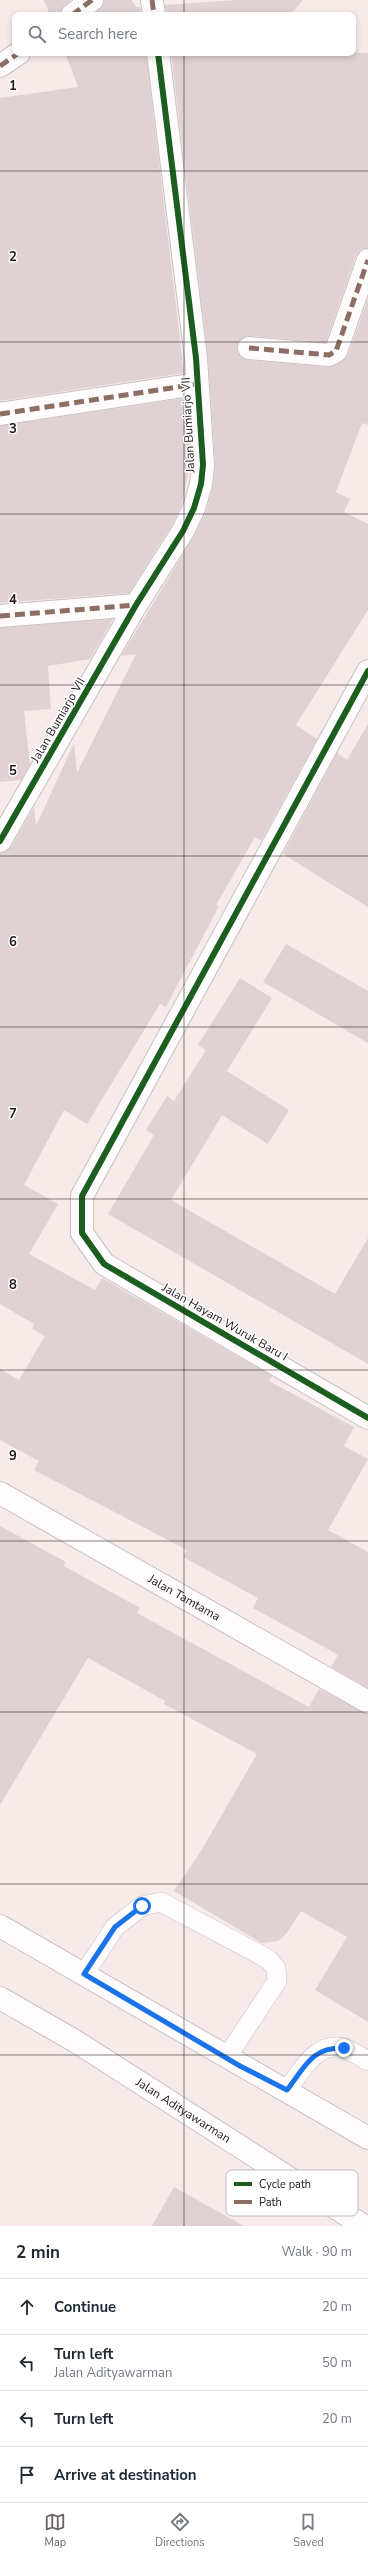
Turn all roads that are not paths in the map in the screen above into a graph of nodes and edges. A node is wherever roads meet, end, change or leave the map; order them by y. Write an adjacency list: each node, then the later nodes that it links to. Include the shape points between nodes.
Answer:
1 (92, 0): 3 (street)
2 (152, 0): 4 (street)
3 (76, 12)
4 (154, 12)
5 (15, 56): 7 (street)
6 (158, 56): 10 (street, Jalan Bumiarjo VII, via 196,358)
7 (0, 66)
8 (368, 260): 9 (street, via 336,351 329,355)
9 (249, 348)
10 (197, 384): 11 (street); 12 (street, Jalan Bumiarjo VII, via 203,465 201,484 194,508 183,531)
11 (0, 414)
12 (136, 605): 13 (street); 15 (street, Jalan Bumiarjo VII)
13 (0, 616)
14 (368, 670): 16 (street, Jalan Hayam Wuruk Baru I, via 82,1196 82,1233 104,1264)
15 (0, 842)
16 (368, 1418)
17 (0, 1493): 18 (street, Jalan Tamtama)
18 (368, 1702)
19 (0, 1926): 20 (street)
20 (84, 1974): 22 (street); 22 (lane, via 115,1927 142,1906 161,1902 268,1960 276,1968 277,1981)
21 (0, 1998): 26 (street, Jalan Adityawarman, via 75,2041)
22 (227, 2058): 24 (street)
23 (368, 2062): 24 (lane, via 344,2048 329,2047 317,2051)
24 (287, 2090): 25 (street)
25 (368, 2138)
26 (277, 2170)
27 (348, 2216): 28 (street, Jalan Adityawarman)
28 (364, 2226)

